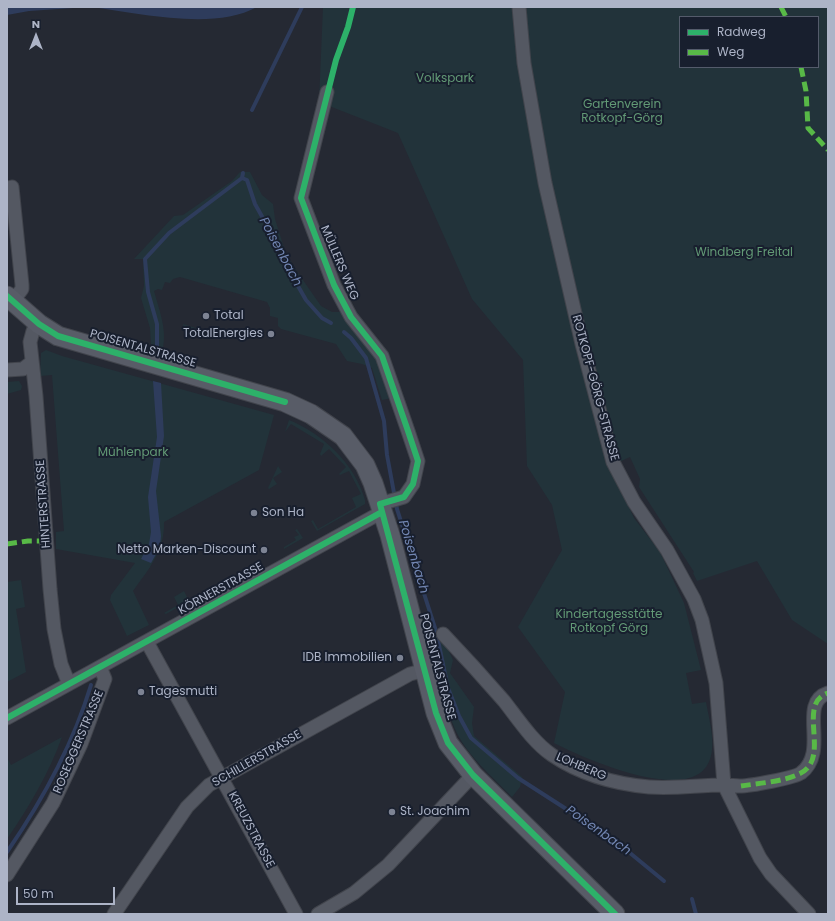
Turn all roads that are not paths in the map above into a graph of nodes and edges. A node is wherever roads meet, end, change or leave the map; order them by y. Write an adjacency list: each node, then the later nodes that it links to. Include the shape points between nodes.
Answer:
1 (519, 7): 18 (street, ROTKOPF-GÖRG-STRASSE, via 524,62 545,183 609,448 613,462 634,502 667,550 694,599 702,620 716,683)
2 (327, 92): 8 (street, MÜLLERS WEG, via 301,198 334,284 351,317 382,356 418,461 413,484 404,497)
3 (7, 188): 4 (street, via 12,188 22,285 22,289)
4 (10, 298): 5 (main road, POISENTALSTRASSE)
5 (39, 324): 6 (street, HINTERSTRASSE, via 30,342); 8 (main road, POISENTALSTRASSE, via 58,336 285,402 311,414 343,436 365,465)
6 (32, 362): 7 (street, via 23,369); 13 (street, HINTERSTRASSE, via 54,629 62,669)
7 (7, 370)
8 (388, 504): 10 (street, KÖRNERSTRASSE); 12 (main road, POISENTALSTRASSE)
9 (443, 634): 18 (street, LOHBERG, via 537,741 552,755 572,766 594,775 649,787)
10 (147, 642): 11 (street, KÖRNERSTRASSE); 17 (street, KREUZSTRASSE)
11 (100, 667): 13 (street, KÖRNERSTRASSE); 19 (street, ROSEGGERSTRASSE, via 105,679 74,760 53,804)
12 (425, 670): 16 (main road, POISENTALSTRASSE, via 436,713 448,743); 17 (street, SCHILLERSTRASSE, via 410,674)
13 (69, 684): 15 (street, KÖRNERSTRASSE)
14 (828, 693): 18 (street, LOHBERG, via 816,702 813,715 814,756 810,765 800,774 741,786)
15 (7, 718)
16 (473, 775): 22 (street, via 388,865 354,893); 23 (main road, POISENTALSTRASSE)
17 (222, 778): 20 (street, SCHILLERSTRASSE, via 206,788 187,806); 21 (street, KREUZSTRASSE)
18 (724, 785): 24 (street, ROTKOPF-GÖRG-STRASSE, via 760,858 771,874)
19 (7, 875)
20 (114, 914)
21 (296, 914)
22 (318, 914)
23 (615, 914)
24 (809, 914)

